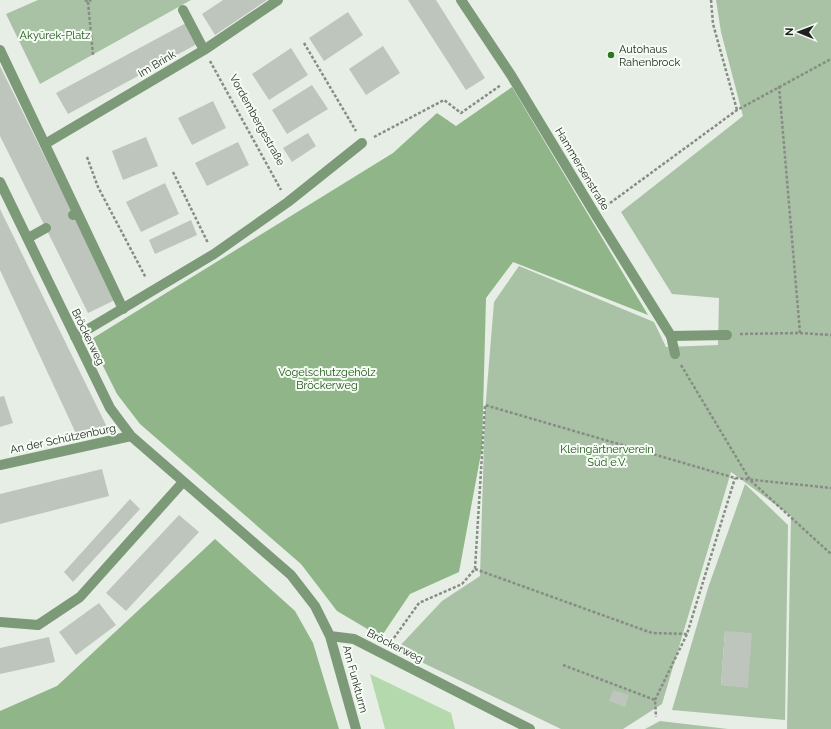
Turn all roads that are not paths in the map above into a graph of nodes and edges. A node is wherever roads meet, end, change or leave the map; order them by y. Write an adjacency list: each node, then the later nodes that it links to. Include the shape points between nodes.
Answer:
1 (278, 0): 5 (street, Im Brink)
2 (461, 0): 13 (street, Hammersenstraße, via 511,75)
3 (183, 10): 5 (street)
4 (0, 50): 7 (street)
5 (204, 50): 7 (street, Im Brink)
6 (362, 143): 11 (street, via 288,202 214,254)
7 (45, 144): 11 (street, via 75,213)
8 (0, 182): 10 (street, Bröckerweg)
9 (46, 228): 10 (street)
10 (28, 238): 14 (street, Bröckerweg)
11 (123, 309): 14 (street)
12 (727, 335): 13 (street)
13 (671, 336): 15 (street, Hammersenstraße)
14 (75, 337): 16 (street, Bröckerweg, via 110,408)
15 (675, 354)
16 (131, 436): 17 (street, An der Schützenburg); 18 (street, Bröckerweg)
17 (0, 465)
18 (183, 482): 19 (street, via 80,597 38,625); 20 (street, Bröckerweg, via 291,575 315,606)
19 (0, 622)
20 (330, 636): 21 (street, Am Funkturm); 22 (street, Bröckerweg, via 354,639)
21 (356, 729)
22 (530, 729)

